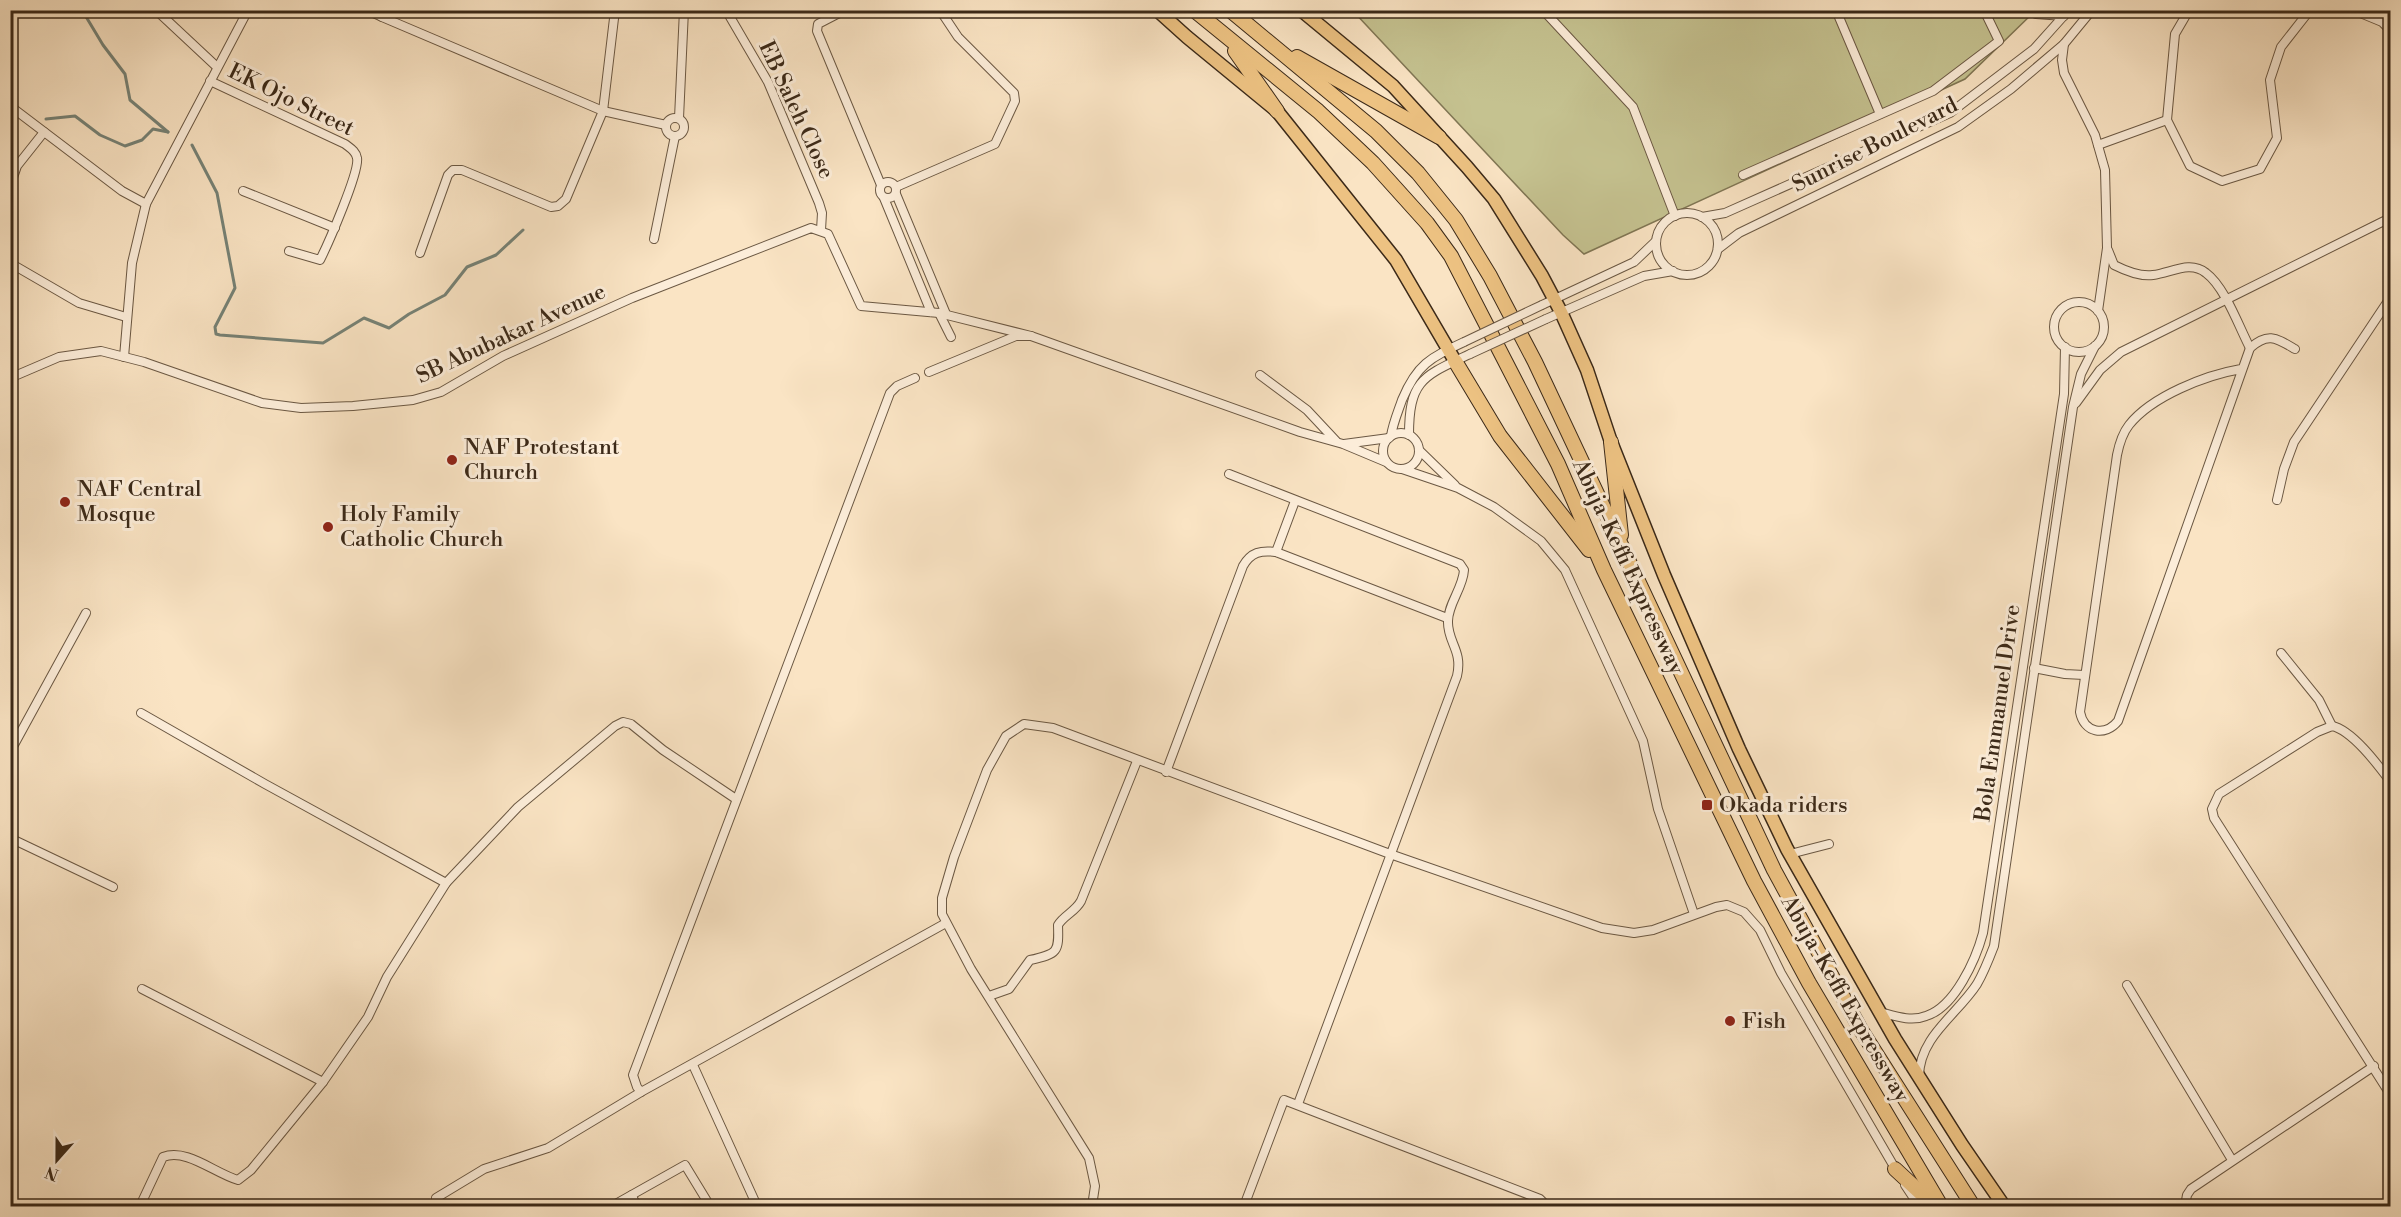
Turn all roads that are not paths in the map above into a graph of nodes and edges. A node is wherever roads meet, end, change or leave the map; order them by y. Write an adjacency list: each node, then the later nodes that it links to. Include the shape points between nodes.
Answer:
1 (156, 10): 27 (street)
2 (248, 10): 27 (street)
3 (367, 10): 21 (street)
4 (615, 10): 30 (street)
5 (684, 10): 33 (street)
6 (726, 10): 51 (street, EB Saleh Close, via 780,108 819,203)
7 (845, 10): 41 (street, via 818,24 817,31)
8 (940, 10): 44 (street, via 958,37 1014,93 1015,101 995,144)
9 (1157, 10): 31 (highway)
10 (1194, 10): 25 (highway, Abuja-Keffi Expressway)
11 (1230, 10): 24 (highway, Abuja-Keffi Expressway)
12 (1301, 10): 38 (highway, Abuja-Keffi Expressway, via 1393,86)
13 (1543, 10): 47 (street, via 1633,107)
14 (1836, 10): 32 (street)
15 (1984, 10): 32 (street, via 1999,42 1933,91)
16 (2033, 10): 22 (street, via 2036,14)
17 (2092, 10): 26 (street, Sunrise Boulevard)
18 (2188, 10): 34 (street, via 2175,34)
19 (2310, 10): 34 (street, via 2282,48 2270,80 2277,138 2260,169 2222,181 2190,166)
20 (2353, 10): 23 (street)
21 (383, 14): 30 (street)
22 (2066, 14): 48 (street, Sunrise Boulevard, via 2034,49 1950,113 1725,213)
23 (2391, 30)
24 (1265, 38): 38 (highway); 92 (highway, Abuja-Keffi Expressway, via 1376,131 1418,173 1456,220 1535,362)
25 (1227, 39): 31 (highway); 94 (highway, Abuja-Keffi Expressway, via 1318,111 1373,163 1445,248 1532,412)
26 (2064, 44): 39 (street, via 2064,73); 55 (street, Sunrise Boulevard, via 1958,127 1739,233)
27 (217, 67): 28 (street)
28 (210, 81): 46 (street); 50 (street, EK Ojo Street, via 355,152 358,160)
29 (10, 106): 36 (street)
30 (603, 111): 35 (street); 57 (street, via 566,199 558,206 551,207 462,170 453,170)
31 (1278, 111): 73 (highway, via 1396,260)
32 (1880, 114): 40 (street)
33 (679, 118): 35 (street, via 671,118); 37 (street, via 684,128)
34 (2168, 120): 39 (street)
35 (666, 125): 37 (street)
36 (44, 132): 42 (street, via 17,166); 46 (street, via 122,191)
37 (675, 136): 52 (street)
38 (1439, 137): 61 (highway, Abuja-Keffi Expressway, via 1494,199)
39 (2098, 146): 54 (street, via 2105,170)
40 (1743, 175)
41 (881, 185): 44 (street, via 891,182); 45 (street)
42 (10, 186)
43 (243, 191): 50 (street)
44 (896, 191): 45 (street); 65 (street, via 935,291)
45 (884, 198): 65 (street, via 924,294)
46 (146, 204): 66 (street, via 132,262)
47 (1675, 216): 48 (street, via 1693,213); 53 (street, via 1662,226)
48 (1702, 217): 55 (street, via 1715,230)
49 (2391, 218): 62 (street)
50 (335, 228): 56 (street, via 320,260)
51 (821, 230): 65 (street, via 828,234 861,306); 74 (street, SB Abubakar Avenue, via 812,228 602,310 503,356 441,392 412,400 301,408 262,403)
52 (654, 239)
53 (1656, 241): 59 (street, via 1660,259); 61 (street, via 1634,262)
54 (2108, 248): 62 (street, via 2114,264 2138,274 2152,276 2182,268 2200,269 2214,281); 63 (street)
55 (1718, 249): 59 (street, via 1715,259 1701,272 1682,275)
56 (289, 251)
57 (420, 253)
58 (10, 263): 66 (street, via 80,303)
59 (1672, 271): 64 (street, via 1644,276)
60 (2391, 298): 90 (street, via 2294,442)
61 (1555, 299): 64 (highway, Abuja-Keffi Expressway); 73 (street, bridge, via 1464,342)
62 (2226, 300): 71 (street); 80 (street, via 2116,356 2100,370)
63 (2098, 311): 69 (street, via 2104,325); 70 (street, via 2076,302 2061,310 2056,317 2055,333)
64 (1561, 312): 73 (street, bridge, via 1470,354); 83 (highway, Abuja-Keffi Expressway, via 1587,370)
65 (939, 313): 67 (street); 68 (street)
66 (126, 317): 74 (street)
67 (1031, 336): 76 (street, via 1016,336); 84 (street)
68 (951, 338)
69 (2095, 346): 70 (street, via 2080,352); 80 (street, Bola Emmanuel Drive, via 2081,375)
70 (2065, 347): 118 (street, Bola Emmanuel Drive, via 2064,394 1978,953 1943,1006 1928,1016 1913,1019)
71 (2250, 348): 72 (street, via 2258,341 2274,338); 75 (street)
72 (2295, 349)
73 (1451, 356): 81 (street, via 1420,383 1409,411); 82 (street, via 1427,362 1412,377); 94 (highway, via 1500,436)
74 (124, 357): 78 (street, SB Abubakar Avenue, via 101,351 59,357)
75 (2241, 369): 99 (street, via 2210,376 2165,398 2128,426 2117,456); 99 (street, via 2112,729 2094,731 2081,720)
76 (929, 372)
77 (1260, 375): 84 (street, via 1307,410)
78 (10, 378)
79 (915, 378): 106 (street, via 890,393)
80 (2073, 407): 98 (street, Bola Emmanuel Drive)
81 (1408, 435): 82 (street); 85 (street)
82 (1390, 437): 84 (street); 86 (street, via 1384,446)
83 (1611, 442): 92 (highway); 110 (highway, Abuja-Keffi Expressway, via 1739,749)
84 (1340, 443): 86 (street)
85 (1419, 450): 87 (street, via 1414,463); 89 (street)
86 (1386, 462): 87 (street)
87 (1402, 469): 89 (street)
88 (1228, 474): 91 (street)
89 (1458, 488): 113 (street, via 1530,532 1565,570 1643,741 1658,809)
90 (2277, 500)
91 (1295, 501): 93 (street); 96 (street, via 1460,564 1463,578)
92 (1623, 546): 141 (highway, Abuja-Keffi Expressway, via 1738,797 1804,928 1861,1030)
93 (1276, 552): 96 (street); 104 (street, via 1257,552 1243,566)
94 (1604, 570): 140 (highway, Abuja-Keffi Expressway, via 1754,881 1809,983)
95 (86, 613): 102 (street)
96 (1447, 618): 109 (street, via 1459,658 1457,676)
97 (2282, 653): 101 (street, via 2319,700)
98 (2034, 668): 99 (street); 121 (street, Bola Emmanuel Drive, via 1994,946 1976,984 1931,1037 1919,1064)
99 (2084, 675)
100 (141, 712): 111 (street)
101 (2332, 726): 105 (street, via 2367,753); 120 (street, via 2219,794 2212,809 2214,818)
102 (10, 752)
103 (1137, 761): 104 (street); 114 (street, via 1053,728 1030,724 1006,736 987,770 954,857 942,898); 117 (street, via 1081,901 1058,924 1058,945 1049,956 1030,960 1009,988)
104 (1166, 772): 109 (street)
105 (2391, 781)
106 (736, 799): 111 (street, via 631,724 621,723 518,807); 123 (street, via 633,1076)
107 (10, 838): 112 (street)
108 (1829, 844): 110 (street)
109 (1390, 854): 113 (street, via 1616,932 1653,930); 125 (street)
110 (1790, 854): 118 (highway, Abuja-Keffi Expressway)
111 (446, 883): 122 (street, via 387,977 368,1017)
112 (113, 887)
113 (1694, 914): 127 (street, via 1727,905 1754,921)
114 (946, 923): 117 (street); 119 (street)
115 (2127, 985): 126 (street)
116 (142, 989): 122 (street)
117 (989, 996): 135 (street, via 1089,1158 1095,1186)
118 (1880, 1012): 121 (highway, Abuja-Keffi Expressway)
119 (693, 1065): 123 (street); 134 (street)
120 (2374, 1066): 124 (street); 126 (street)
121 (1919, 1077): 142 (highway, Abuja-Keffi Expressway)
122 (323, 1082): 130 (street, via 251,1170 238,1180 171,1154 163,1157)
123 (641, 1092): 129 (street, via 548,1148 484,1169)
124 (2391, 1094)
125 (1298, 1104): 136 (street, via 1284,1100); 137 (street, via 1540,1199)
126 (2232, 1160): 143 (street, via 2191,1190)
127 (1895, 1169): 138 (street); 139 (highway)
128 (632, 1195): 131 (street); 132 (street); 133 (street, via 685,1165)
129 (436, 1198)
130 (140, 1206)
131 (612, 1206)
132 (636, 1206)
133 (710, 1206)
134 (757, 1206)
135 (1092, 1206)
136 (1244, 1206)
137 (1547, 1206)
138 (1919, 1206)
139 (1935, 1206)
140 (1941, 1206)
141 (1973, 1206)
142 (2004, 1206)
143 (2185, 1206)

